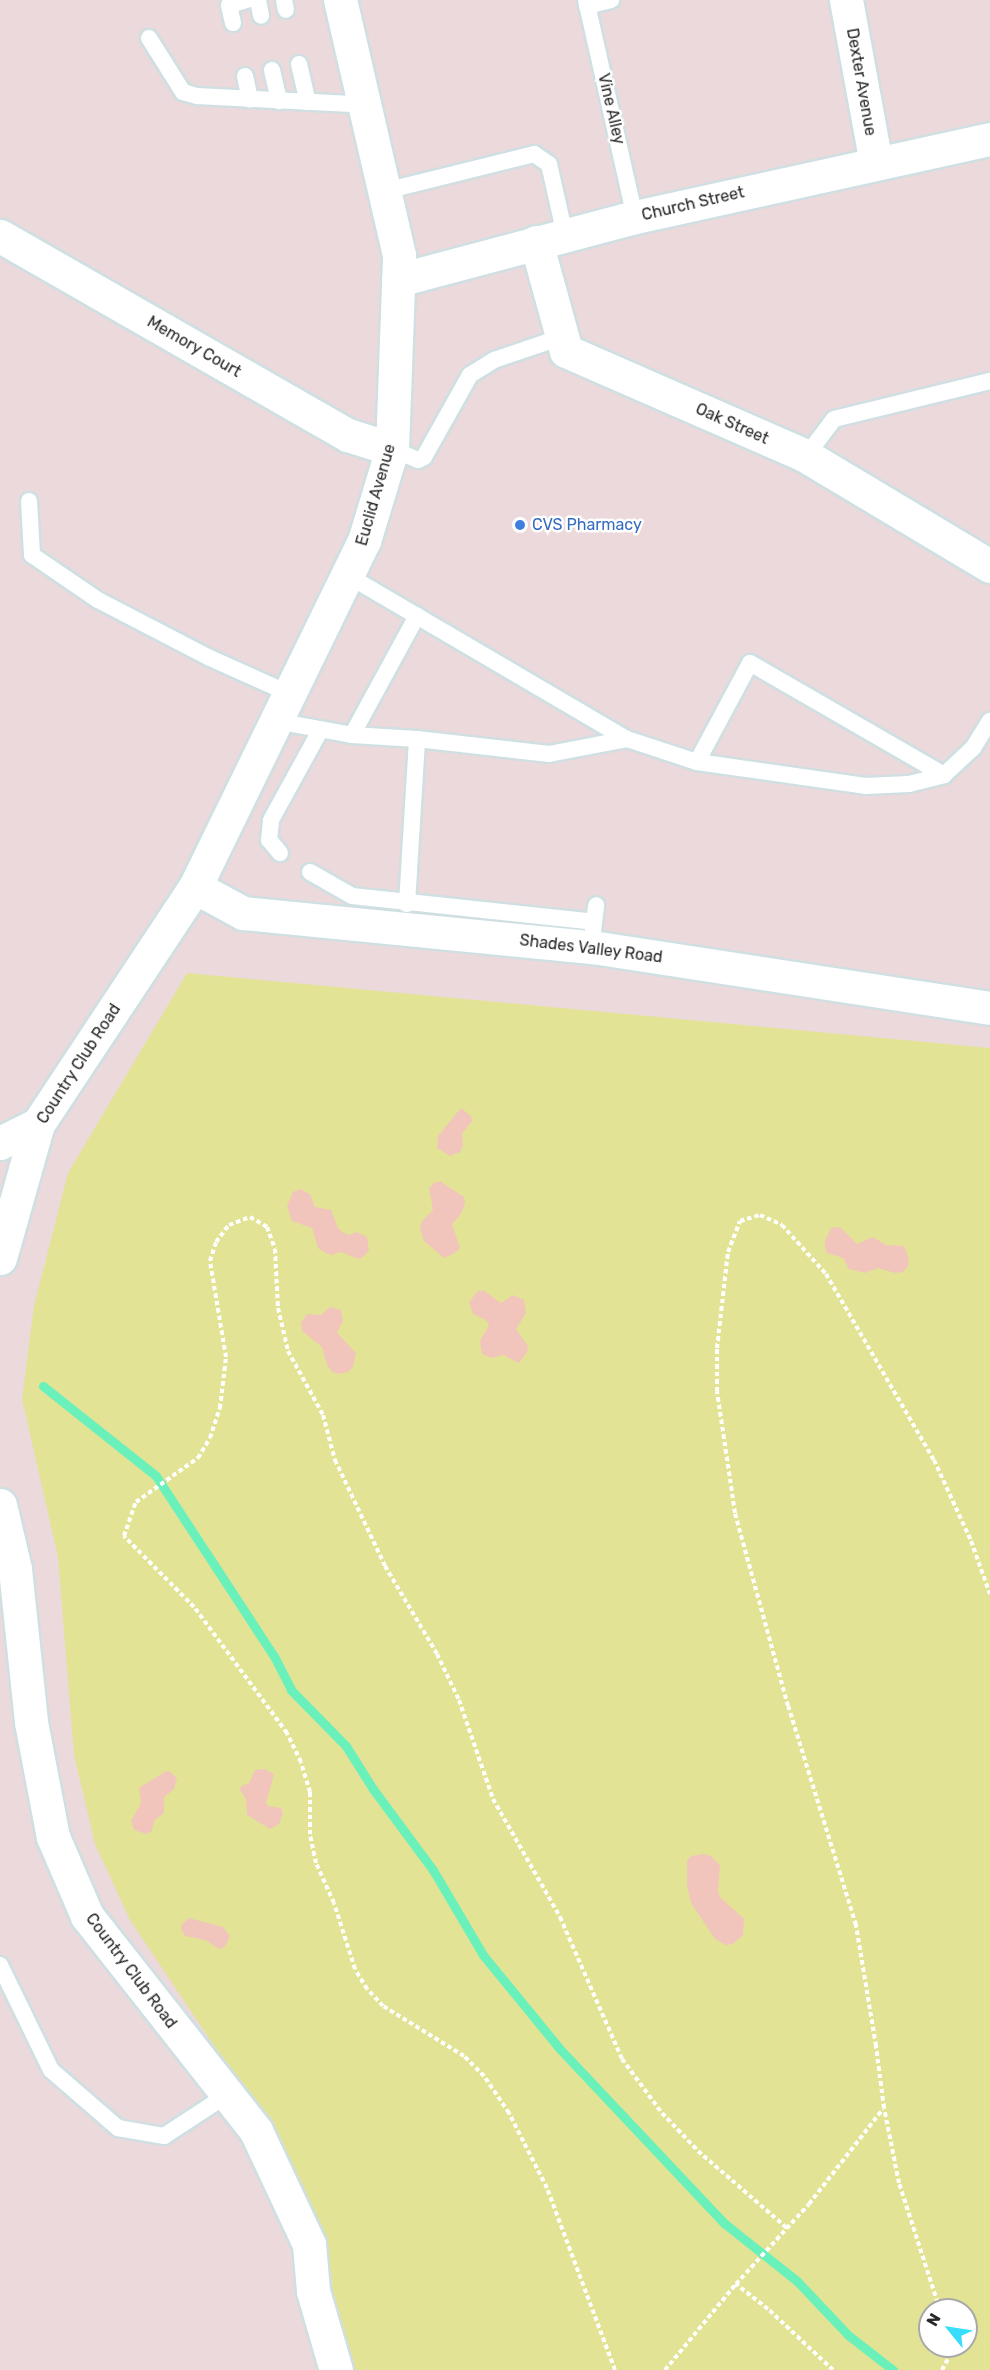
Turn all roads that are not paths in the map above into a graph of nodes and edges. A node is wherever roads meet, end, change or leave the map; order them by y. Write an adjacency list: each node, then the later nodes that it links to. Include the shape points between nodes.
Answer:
1 (247, 0): 6 (lane, via 229,5)
2 (340, 0): 14 (street, Euclid Avenue)
3 (612, 0): 5 (lane)
4 (846, 0): 16 (street, Dexter Avenue)
5 (586, 3): 18 (lane, Vine Alley)
6 (232, 23)
7 (149, 38): 11 (lane, via 183,92)
8 (299, 64): 13 (lane)
9 (272, 70): 12 (lane)
10 (245, 76): 11 (lane)
11 (249, 99): 12 (lane)
12 (279, 100): 13 (lane)
13 (308, 102): 14 (lane)
14 (366, 105): 17 (street, Euclid Avenue)
15 (990, 139): 16 (street, Church Street)
16 (876, 163): 18 (street, Church Street)
17 (385, 191): 20 (lane, via 534,154 549,164); 21 (street, Euclid Avenue, via 399,255)
18 (635, 217): 20 (street, Church Street)
19 (0, 236): 24 (street, Memory Court, via 348,435)
20 (550, 238): 21 (street, Church Street); 22 (street, Oak Street)
21 (398, 280): 24 (street, Euclid Avenue)
22 (562, 337): 24 (lane, via 494,360 470,375 424,457 418,460); 25 (street, Oak Street, via 566,351)
23 (990, 381): 25 (lane, via 834,419)
24 (392, 449): 28 (street, Euclid Avenue, via 364,541)
25 (807, 456): 27 (street, Oak Street)
26 (29, 501): 30 (lane, via 32,555 98,600 210,658)
27 (990, 566)
28 (347, 575): 29 (lane); 30 (street, Euclid Avenue)
29 (417, 615): 33 (lane); 35 (lane)
30 (283, 708): 32 (lane); 40 (street, Euclid Avenue)
31 (990, 721): 37 (lane, via 973,748)
32 (320, 731): 33 (lane); 38 (lane, via 271,820 269,840)
33 (351, 735): 34 (lane)
34 (417, 739): 35 (lane, via 549,754); 41 (lane)
35 (627, 739): 36 (lane)
36 (697, 762): 37 (lane, via 865,786 909,784); 37 (lane, via 750,663)
37 (944, 775)
38 (280, 853)
39 (310, 872): 41 (lane, via 352,897)
40 (195, 887): 43 (street, Shades Valley Road, via 243,913); 45 (street, Country Club Road)
41 (407, 904): 43 (lane)
42 (596, 905): 43 (lane)
43 (593, 935): 44 (street, Shades Valley Road)
44 (990, 1008)
45 (38, 1124): 46 (street); 47 (street, Country Club Road)
46 (0, 1143)
47 (0, 1258)
48 (0, 1505): 50 (street, Country Club Road, via 15,1569 31,1722 52,1837 87,1916)
49 (0, 1965): 50 (lane, via 51,2070 118,2128 164,2136)
50 (228, 2095): 51 (street, Country Club Road, via 256,2131 309,2244 313,2291)
51 (336, 2370)

